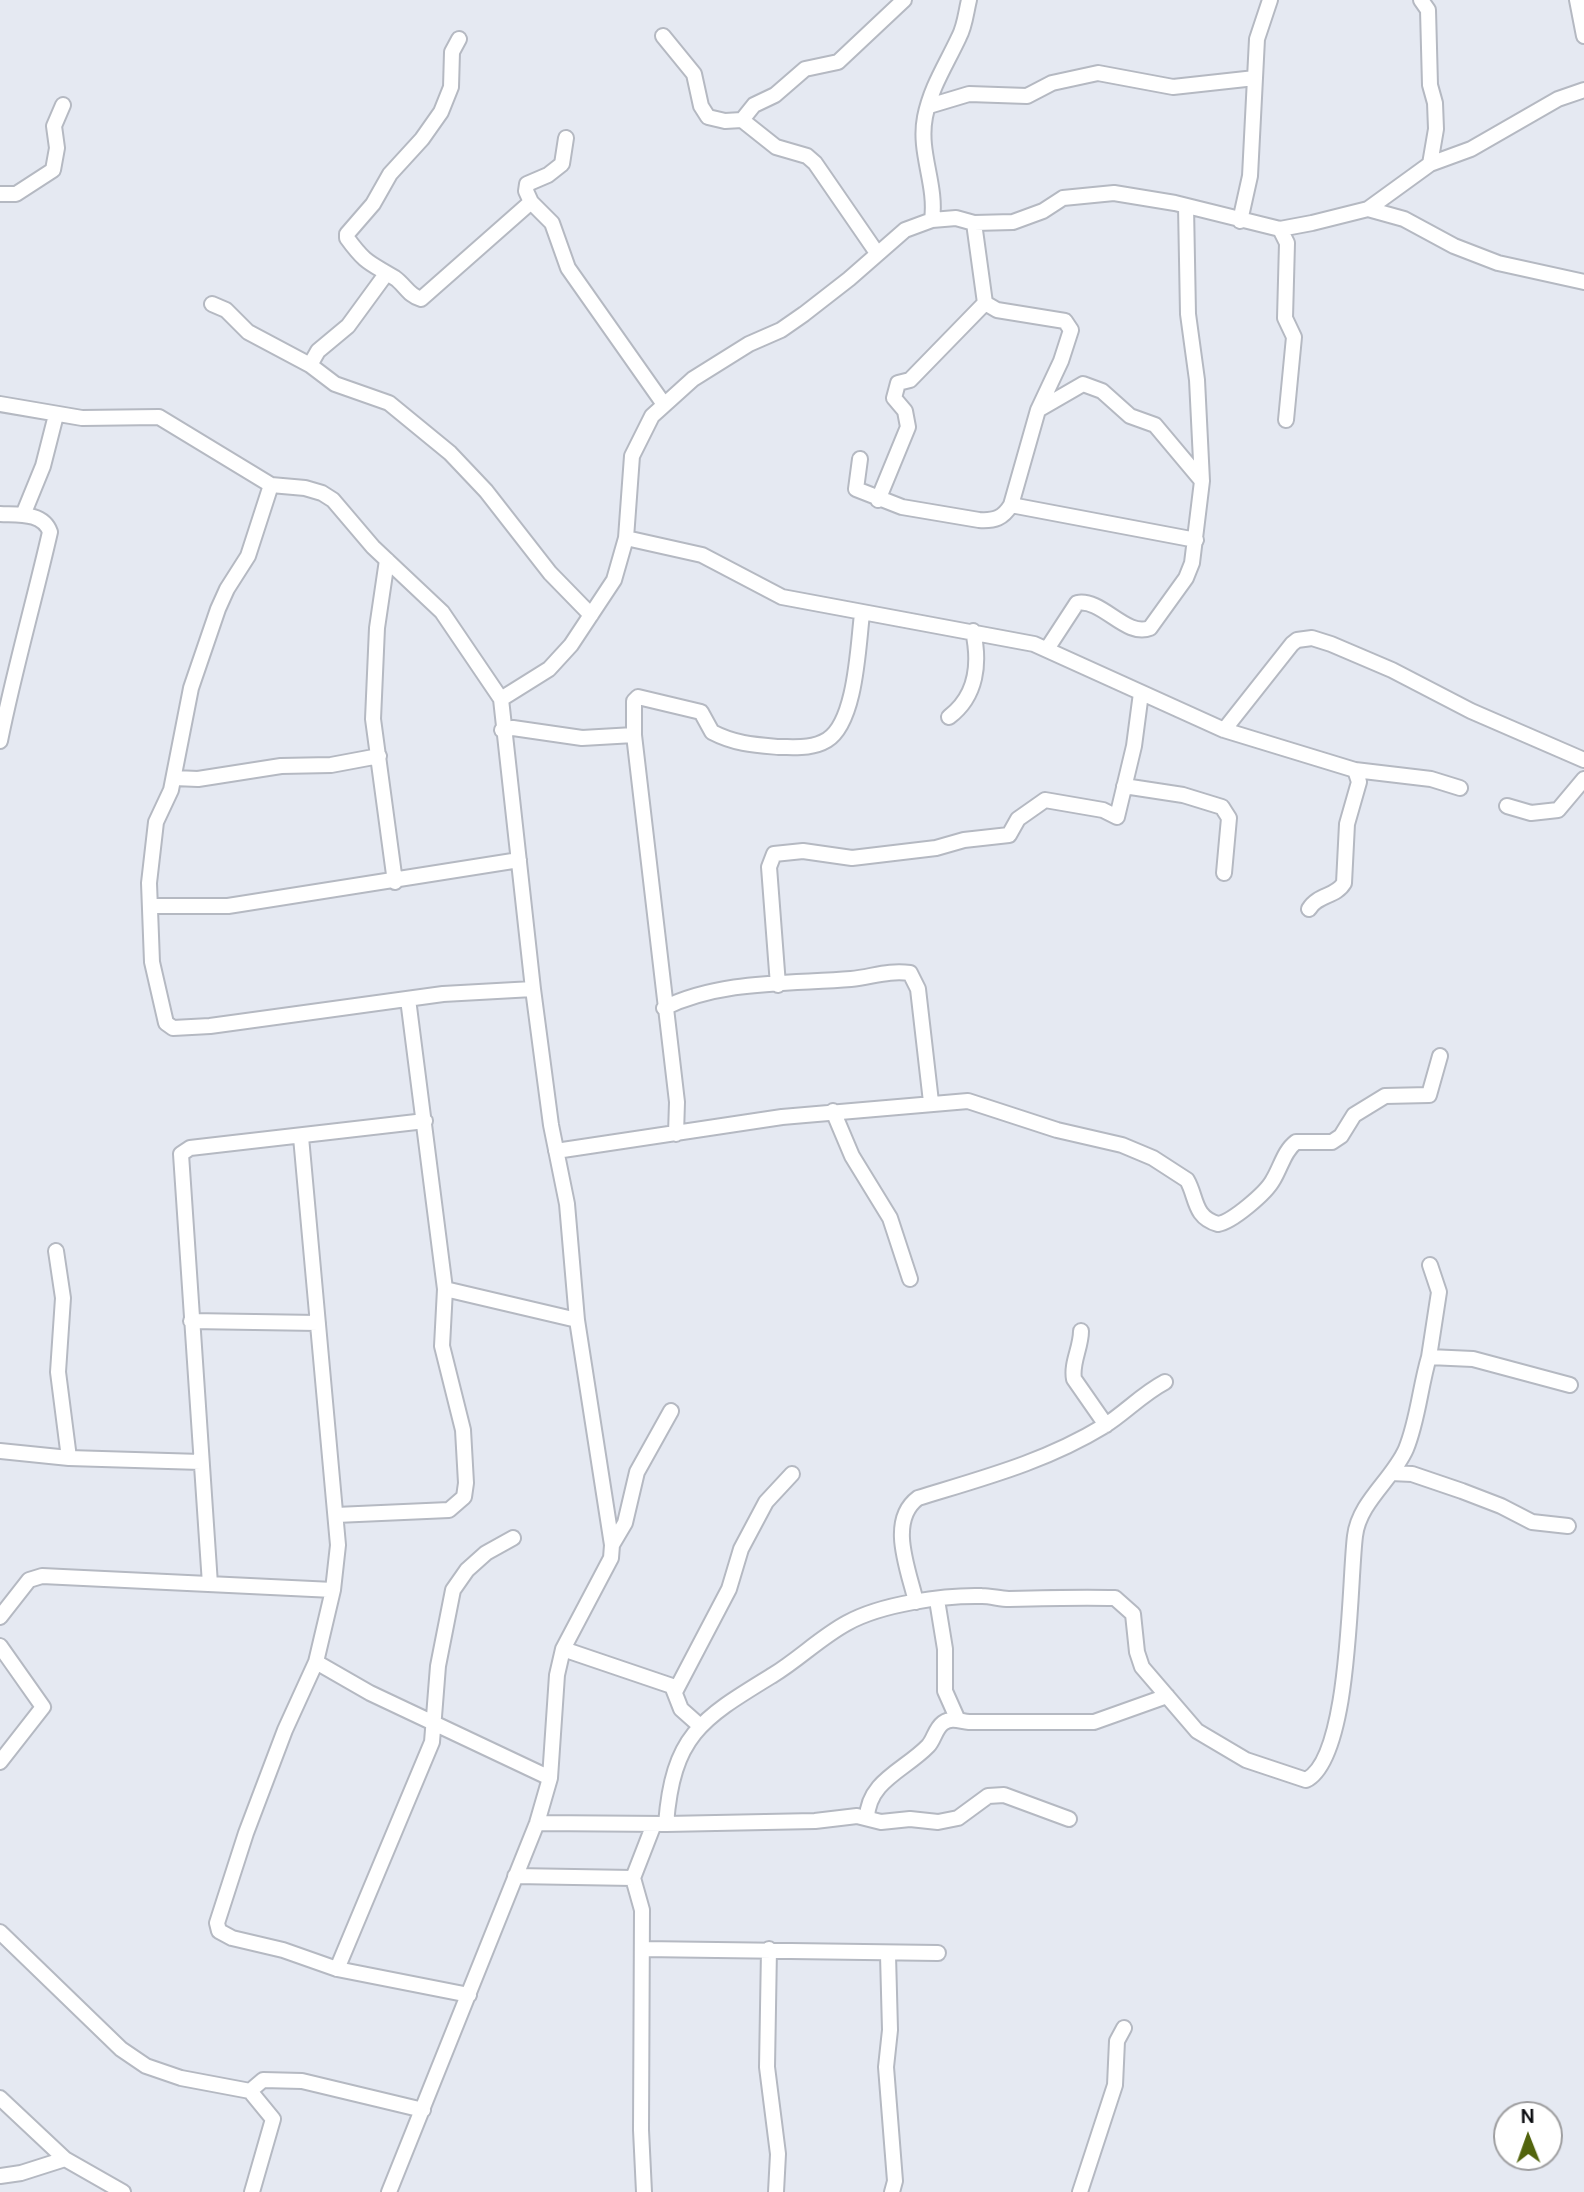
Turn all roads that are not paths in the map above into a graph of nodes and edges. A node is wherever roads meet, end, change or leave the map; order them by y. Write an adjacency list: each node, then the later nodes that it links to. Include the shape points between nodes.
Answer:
1 (904, 0): 13 (street, via 838,62 805,69 775,95 754,105)
2 (969, 0): 12 (street, via 961,35 933,83)
3 (1270, 0): 9 (street, via 1257,39)
4 (1421, 0): 15 (street, via 1428,10 1430,85 1435,103)
5 (1577, 0): 7 (street)
6 (663, 36): 13 (street, via 694,74 708,117)
7 (1584, 36)
8 (459, 39): 25 (street, via 452,52 451,87 441,112 347,234 361,259)
9 (1255, 78): 12 (street, via 1173,87 1098,73 1052,83 1027,96 969,94); 21 (street, via 1250,176)
10 (1584, 90): 15 (street, via 1558,99 1471,149)
11 (63, 105): 16 (street, via 54,126 53,170 16,194)
12 (929, 106): 20 (street, via 923,148 935,200)
13 (742, 120): 24 (street, via 776,147 815,163)
14 (566, 138): 17 (street, via 562,164 527,184)
15 (1430, 164): 19 (street)
16 (1, 198)
17 (531, 202): 25 (street, via 422,299); 30 (street, via 548,217 568,268)
18 (1186, 206): 21 (street); 22 (street, via 1114,193 1063,198 1024,219); 36 (street, via 1188,314)
19 (1368, 209): 23 (street); 26 (street, via 1404,219 1498,263)
20 (932, 220): 22 (street, via 956,218); 24 (street, via 905,230)
21 (1240, 221): 23 (street)
22 (974, 223): 27 (street)
23 (1280, 229): 34 (street, via 1287,243 1285,318 1294,337)
24 (877, 253): 30 (street, via 789,325 693,379)
25 (386, 274): 29 (street, via 348,326 318,351)
26 (1584, 282)
27 (985, 303): 32 (street, via 997,310 1065,321 1071,330); 38 (street, via 910,380 898,383 894,398 905,411 908,427)
28 (212, 304): 29 (street, via 226,310 248,332)
29 (310, 365): 46 (street, via 335,384 389,402 450,453)
30 (663, 403): 42 (street, via 632,456)
31 (0, 404): 33 (street)
32 (1038, 410): 36 (street, via 1083,384 1094,387 1130,416 1155,425); 39 (street)
33 (56, 415): 37 (street, via 159,417); 41 (street, via 43,466)
34 (1286, 421)
35 (860, 459): 38 (street, via 856,489)
36 (1202, 481): 43 (street)
37 (271, 485): 44 (street, via 306,488 333,500); 59 (street, via 248,556 218,609 191,688)
38 (878, 500): 39 (street, via 993,521)
39 (1012, 505): 43 (street)
40 (0, 514): 41 (street)
41 (23, 515): 55 (street, via 39,518 50,532 5,705)
42 (626, 538): 45 (street, via 702,555 782,597); 46 (street, via 614,580)
43 (1196, 540): 48 (street, via 1186,578 1150,628 1137,629 1094,606 1077,603)
44 (387, 560): 50 (street, via 442,612); 56 (street, via 373,695)
45 (862, 614): 47 (street); 54 (street, via 853,690 840,729 826,741 804,747 747,746 712,732 701,712 638,697 634,701)
46 (591, 615): 50 (street, via 549,669)
47 (973, 631): 48 (street); 51 (street, via 978,666 962,707)
48 (1047, 649): 49 (street)
49 (1140, 693): 53 (street); 61 (street)
50 (501, 699): 52 (street)
51 (949, 717)
52 (502, 730): 54 (street, via 582,738); 64 (street)
53 (1224, 730): 57 (street, via 1292,644 1312,638 1392,670 1453,703); 58 (street)
54 (634, 735): 72 (street)
55 (0, 741)
56 (379, 756): 59 (street, via 331,765); 66 (street)
57 (1584, 760)
58 (1355, 770): 62 (street, via 1431,779); 68 (street, via 1359,782 1347,824 1344,883)
59 (174, 778): 67 (street, via 156,822)
60 (1584, 779): 63 (street, via 1558,810 1531,813)
61 (1124, 786): 65 (street, via 1183,795 1222,807 1229,818); 69 (street, via 1117,817 1045,800 1018,819 1009,835 991,839 852,858 803,851 774,854 769,867)
62 (1460, 789)
63 (1507, 806)
64 (519, 860): 66 (street); 70 (street)
65 (1224, 873)
66 (394, 882): 67 (street, via 228,906)
67 (151, 906): 71 (street, via 152,962 166,1023 173,1028)
68 (1309, 909)
69 (778, 985): 72 (street, via 718,989); 74 (street, via 882,971 910,973 918,989)
70 (533, 989): 71 (street); 79 (street)
71 (408, 999): 76 (street)
72 (664, 1008): 77 (street, via 677,1102)
73 (1440, 1056): 74 (street, via 1429,1095 1385,1097 1354,1115 1332,1142 1296,1142 1268,1188 1234,1217 1218,1224 1194,1204 1187,1180 1138,1151 968,1101)
74 (931, 1102): 75 (street)
75 (833, 1111): 77 (street); 82 (street, via 852,1156 891,1218)
76 (425, 1121): 78 (street); 83 (street)
77 (676, 1134): 79 (street)
78 (301, 1137): 85 (street, via 190,1148 181,1154); 86 (street)
79 (556, 1151): 84 (street, via 570,1227)
80 (56, 1251): 95 (street, via 63,1307 58,1372)
81 (1430, 1265): 88 (street, via 1439,1292)
82 (910, 1279)
83 (445, 1289): 84 (street); 100 (street, via 442,1346 463,1430 464,1497 450,1510)
84 (577, 1320): 103 (street)
85 (191, 1321): 86 (street); 96 (street)
86 (318, 1323): 100 (street)
87 (1081, 1331): 92 (street, via 1074,1379)
88 (1429, 1357): 90 (street, via 1473,1359); 93 (street)
89 (1164, 1382): 92 (street)
90 (1570, 1385)
91 (671, 1411): 103 (street, via 637,1472 628,1515)
92 (1106, 1425): 107 (street, via 1049,1456 909,1504 902,1527)
93 (1405, 1450): 98 (street); 99 (street)
94 (0, 1451): 95 (street)
95 (69, 1458): 96 (street)
96 (201, 1462): 104 (street)
97 (792, 1474): 112 (street, via 766,1502 741,1549 729,1589)
98 (1391, 1474): 99 (street); 113 (street, via 1360,1517 1355,1533 1341,1704 1328,1748 1311,1777 1300,1779 1238,1755 1197,1731)
99 (1412, 1474): 101 (street, via 1487,1500 1532,1522)
100 (336, 1514): 105 (street)
101 (1568, 1526)
102 (513, 1538): 115 (street, via 486,1553 453,1590)
103 (612, 1545): 110 (street, via 609,1567)
104 (210, 1584): 105 (street); 108 (street, via 42,1576 30,1580)
105 (333, 1590): 111 (street)
106 (937, 1600): 107 (street); 113 (street, via 981,1596 1115,1598 1133,1614 1139,1660); 114 (street, via 945,1649 945,1690)
107 (916, 1602): 116 (street, via 848,1623)
108 (0, 1617)
109 (0, 1646): 117 (street, via 43,1707)
110 (563, 1649): 112 (street); 118 (street)
111 (316, 1662): 115 (street); 130 (street, via 285,1730 217,1923 219,1931 232,1938)
112 (676, 1690): 116 (street, via 681,1709)
113 (1167, 1696): 114 (street, via 1094,1722 968,1722)
114 (957, 1718): 119 (street, via 942,1724 923,1751 876,1787 868,1802)
115 (431, 1721): 118 (street); 130 (street, via 432,1742)
116 (699, 1725): 122 (street, via 680,1753)
117 (0, 1762)
118 (550, 1778): 121 (street)
119 (867, 1818): 120 (street, via 949,1821 994,1794); 122 (street)
120 (1069, 1819)
121 (537, 1823): 122 (street); 123 (street)
122 (660, 1824): 124 (street)
123 (515, 1876): 124 (street); 131 (street)
124 (633, 1878): 126 (street, via 642,1910)
125 (0, 1932): 133 (street, via 121,2049 146,2066 192,2081)
126 (643, 1949): 127 (street); 141 (street)
127 (769, 1949): 129 (street); 142 (street, via 767,2067 778,2154)
128 (937, 1953): 129 (street)
129 (888, 1955): 143 (street, via 886,2067 895,2170)
130 (337, 1969): 131 (street)
131 (469, 1994): 135 (street)
132 (1124, 2028): 144 (street, via 1117,2041 1115,2085)
133 (250, 2091): 135 (street, via 263,2080 288,2079); 139 (street, via 273,2119)
134 (0, 2098): 136 (street)
135 (423, 2110): 140 (street)
136 (65, 2159): 137 (street); 138 (street)
137 (0, 2176)
138 (123, 2192)
139 (252, 2192)
140 (389, 2192)
141 (644, 2192)
142 (776, 2192)
143 (892, 2192)
144 (1080, 2192)

